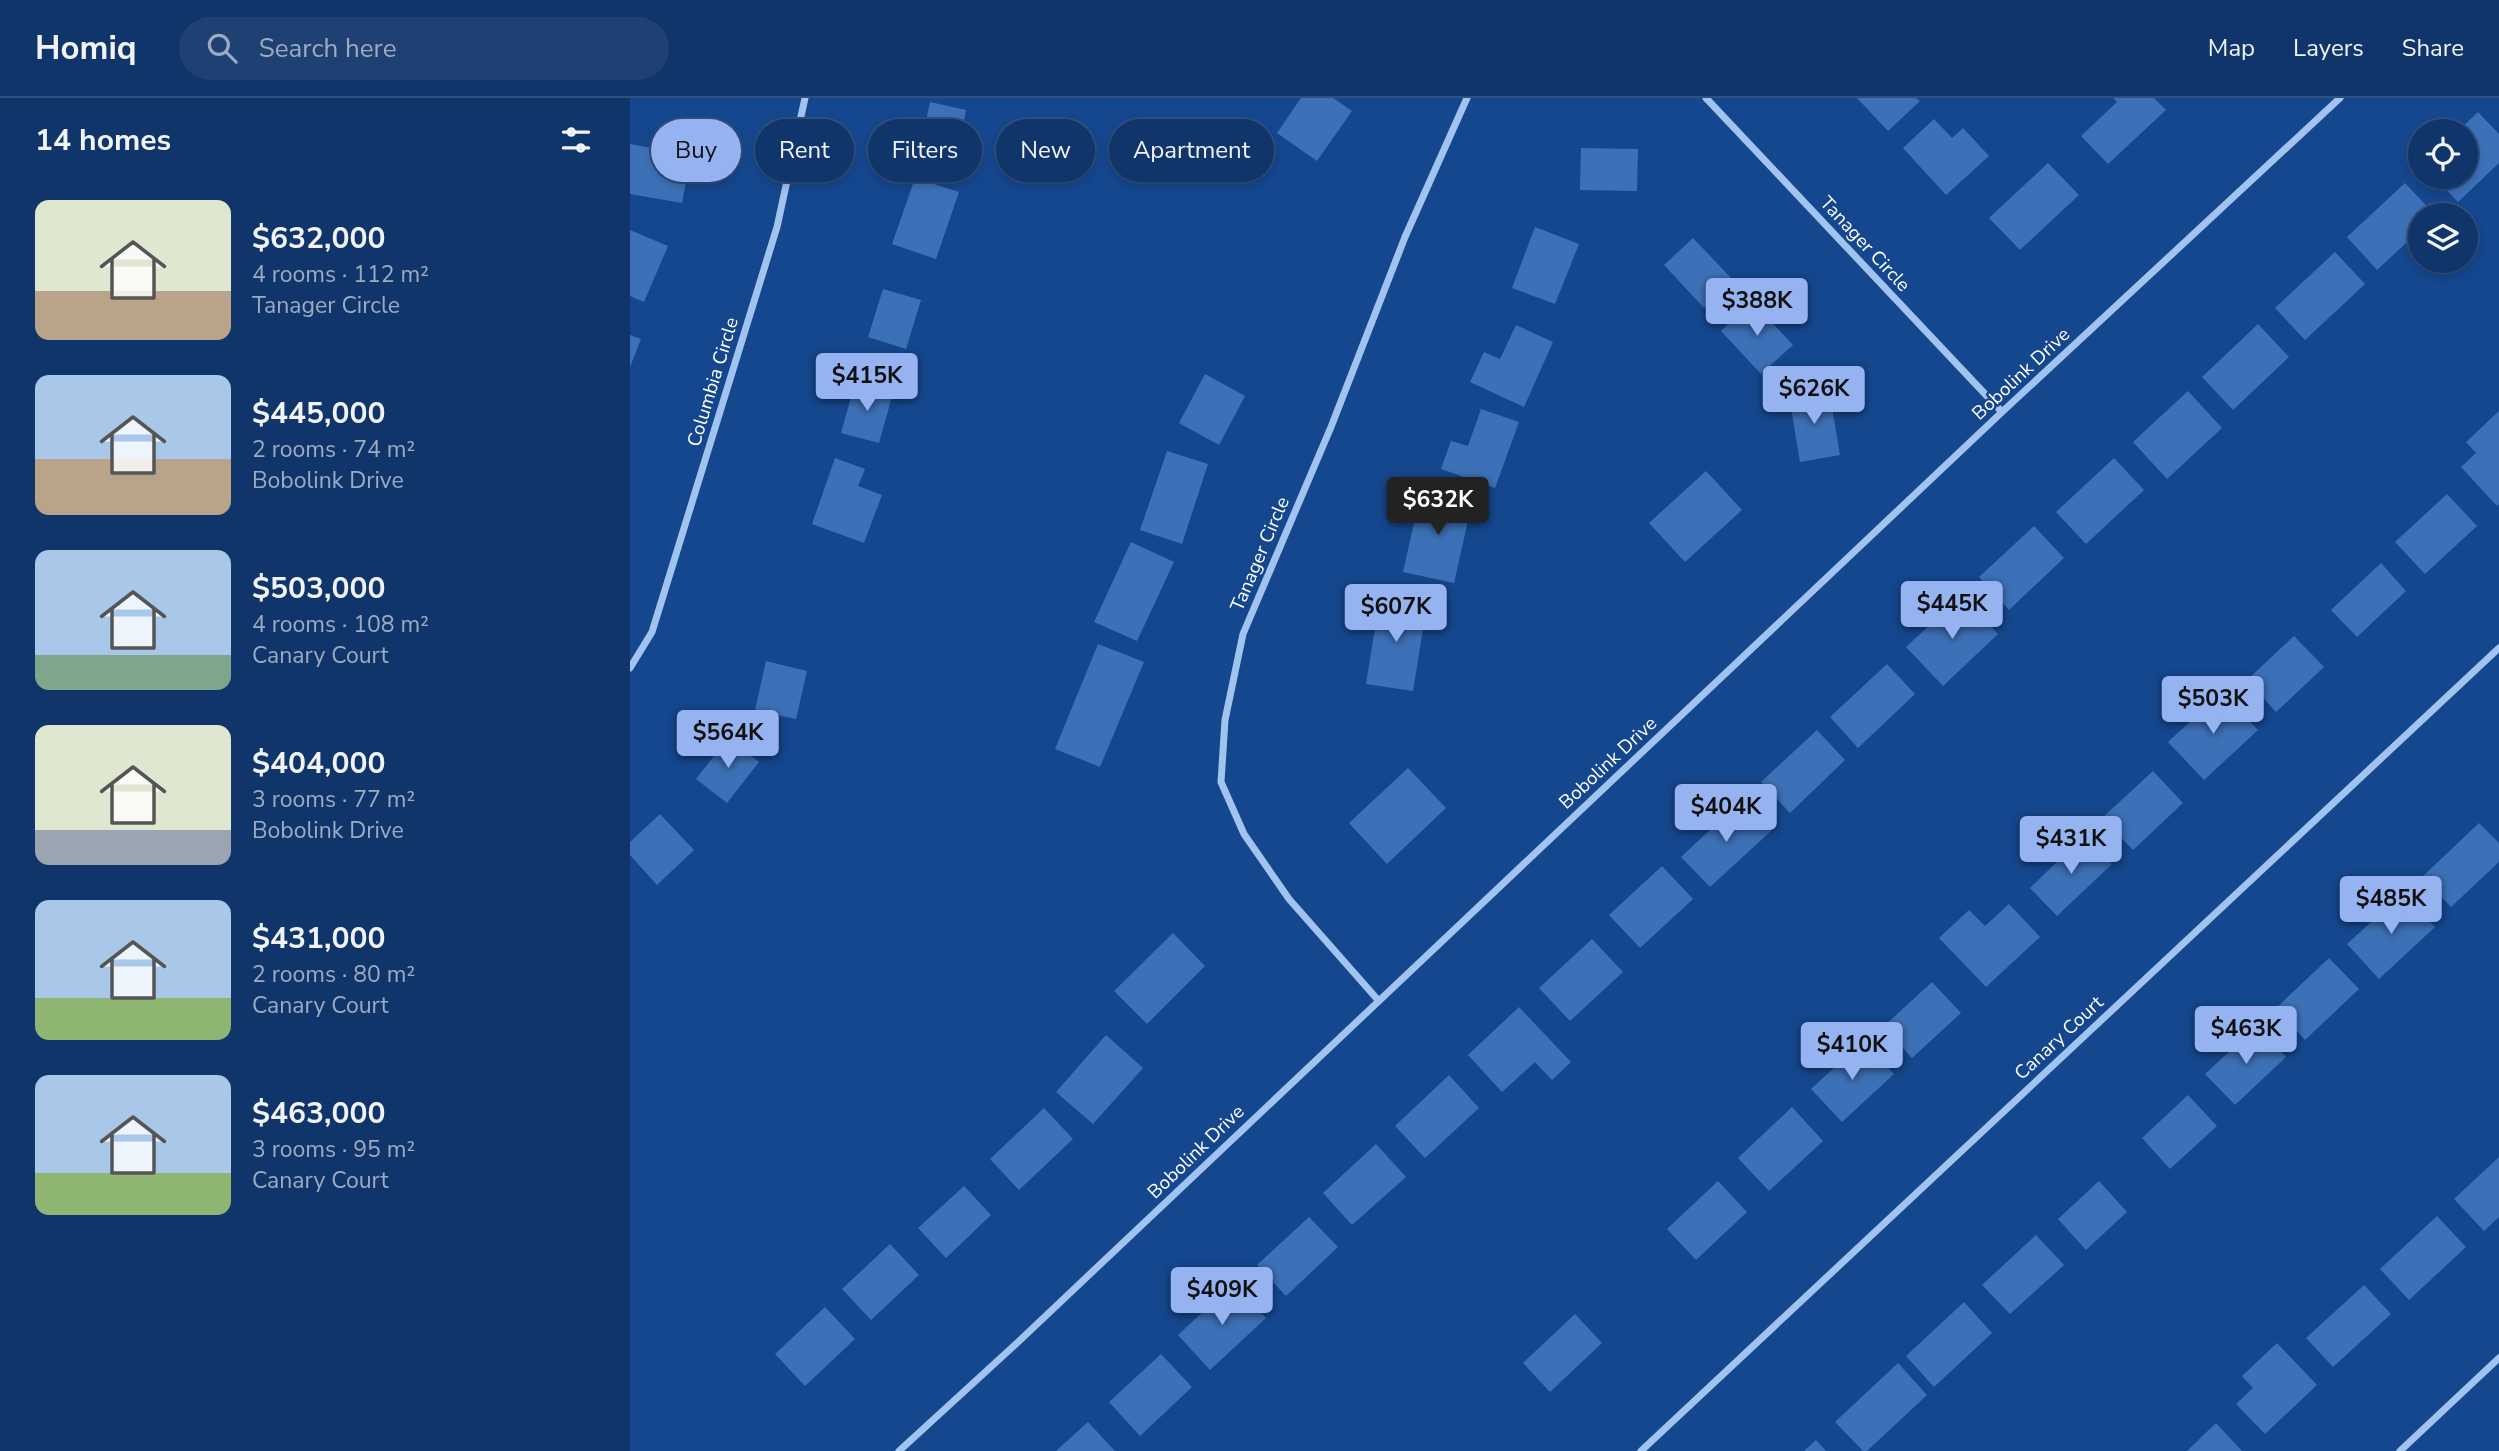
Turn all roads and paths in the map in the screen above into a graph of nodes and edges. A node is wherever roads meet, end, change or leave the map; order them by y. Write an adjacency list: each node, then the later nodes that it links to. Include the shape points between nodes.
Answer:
1 (805, 98): 7 (street, Columbia Circle, via 773,240 652,632)
2 (1467, 98): 8 (street, Tanager Circle, via 1405,237 1243,634 1225,720 1221,782 1244,834 1289,899)
3 (1706, 98): 5 (street, Tanager Circle)
4 (2340, 98): 5 (street, Bobolink Drive)
5 (2002, 412): 8 (street, Bobolink Drive)
6 (2499, 648): 11 (street, Canary Court)
7 (630, 668)
8 (1378, 1000): 10 (street, Bobolink Drive)
9 (2499, 1358): 12 (street)
10 (899, 1451)
11 (1641, 1451)
12 (2400, 1451)

